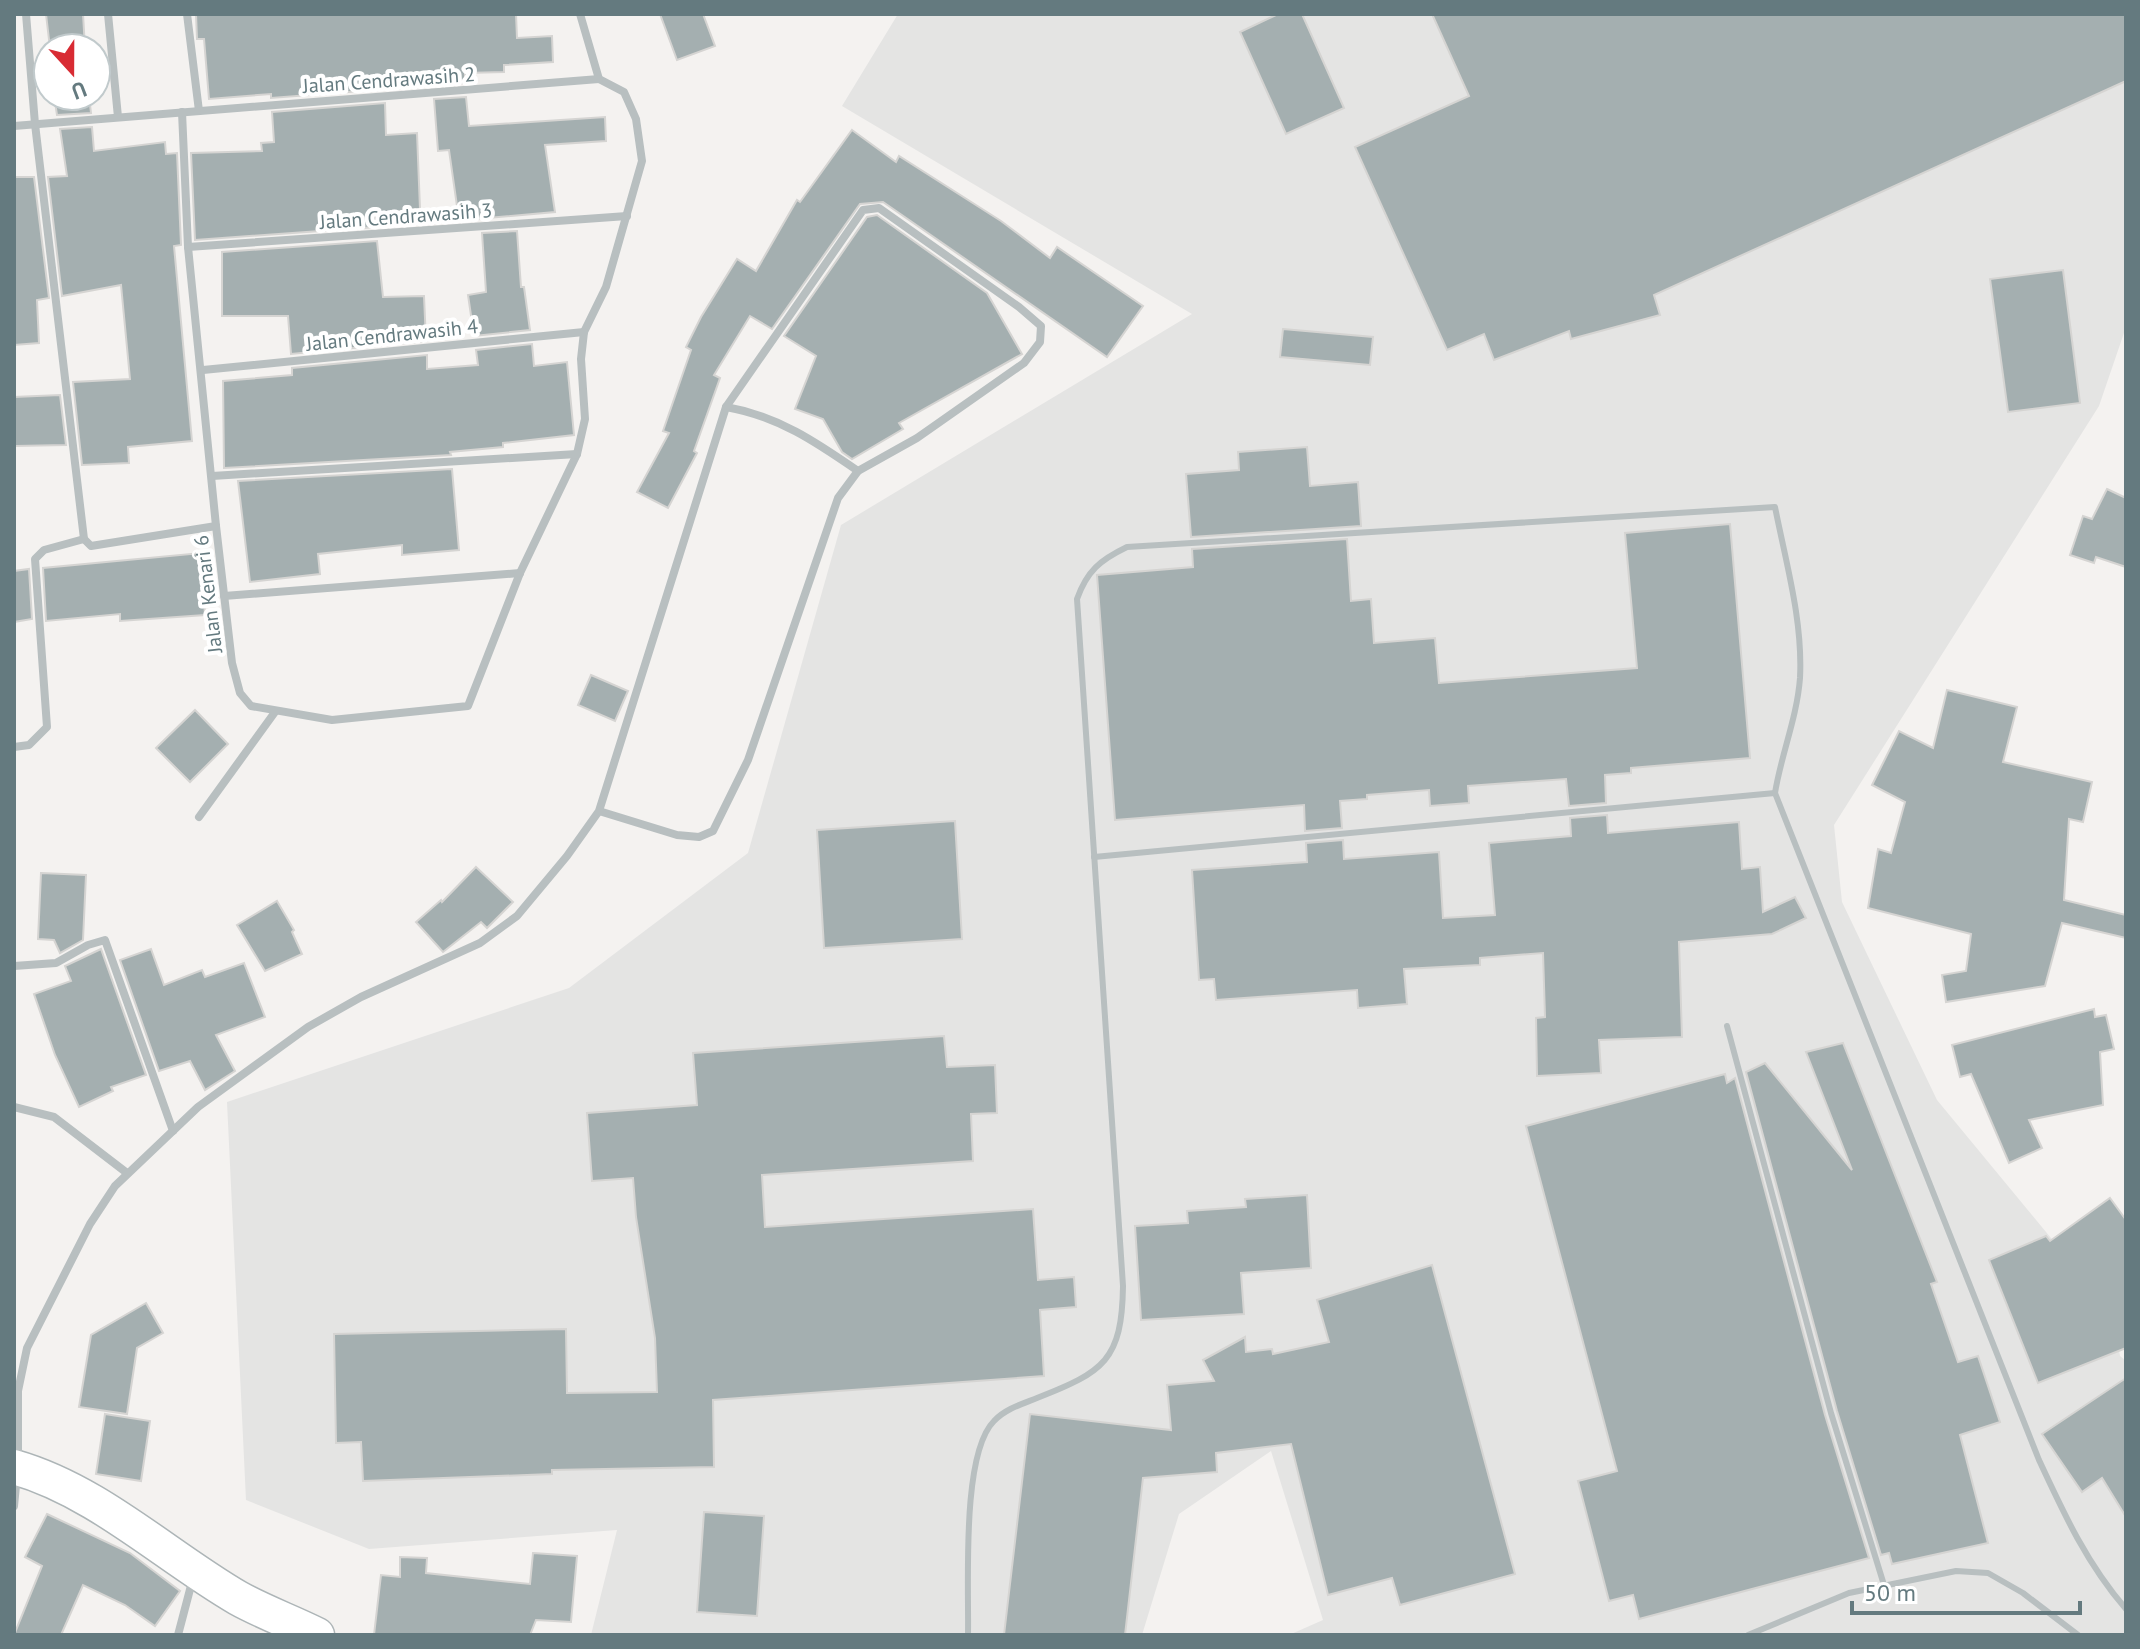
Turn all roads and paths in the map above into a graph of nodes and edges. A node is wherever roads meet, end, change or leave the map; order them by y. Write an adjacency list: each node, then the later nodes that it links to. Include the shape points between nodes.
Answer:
1 (26, 14): 9 (street)
2 (108, 14): 8 (street)
3 (187, 14): 6 (street)
4 (580, 14): 5 (street)
5 (599, 79): 6 (street, Jalan Cendrawasih 2); 11 (street, via 624,92 636,119 642,161)
6 (199, 111): 7 (street, Jalan Cendrawasih 2)
7 (182, 112): 8 (street, Jalan Cendrawasih 2); 12 (street, Jalan Kenari 6)
8 (118, 117): 9 (street, Jalan Cendrawasih 2)
9 (35, 124): 10 (street, Jalan Cendrawasih 2); 20 (street)
10 (14, 126)
11 (627, 216): 12 (street, Jalan Cendrawasih 3); 13 (street, via 606,287)
12 (188, 247): 14 (street, Jalan Kenari 6)
13 (584, 332): 14 (street, Jalan Cendrawasih 4); 16 (street, via 585,419)
14 (203, 370): 18 (street, Jalan Kenari 6)
15 (726, 407): 17 (street, via 760,413 794,429); 17 (street, via 863,210 879,208 1019,307 1041,326 1040,342 1034,354 993,385); 26 (street)
16 (577, 454): 18 (street); 21 (street)
17 (858, 471): 26 (street, via 838,498 748,760 713,831 699,837 677,835)
18 (212, 476): 19 (street, Jalan Kenari 6)
19 (216, 526): 20 (street, via 91,546); 22 (street, Jalan Kenari 6)
20 (84, 539): 24 (street, via 44,550 35,559 47,727 29,745)
21 (520, 573): 22 (street); 23 (street, Jalan Kenari 6, via 468,706 332,720)
22 (224, 596): 23 (street, Jalan Kenari 6, via 240,693 251,706)
23 (275, 712): 27 (street)
24 (14, 747)
25 (1775, 793): 28 (lane); 28 (lane, via 1800,678 1798,630 1775,507 1127,547 1100,561 1085,578 1077,599); 38 (lane, via 2039,1460 2073,1535)
26 (599, 811): 32 (street, via 517,916 480,943 308,1027)
27 (199, 817)
28 (1094, 857): 41 (lane, via 1122,1327 1111,1356 1074,1384 1014,1407 993,1421 975,1454)
29 (14, 966): 32 (street, via 56,963 105,940)
30 (1727, 1026): 37 (lane, via 1831,1413)
31 (14, 1107): 33 (street, via 54,1117)
32 (173, 1131): 33 (street)
33 (127, 1173): 34 (street, via 90,1224 27,1348 18,1391)
34 (16, 1467): 35 (street); 36 (street, via 97,1506)
35 (14, 1506)
36 (195, 1569): 39 (street); 40 (street, via 239,1598)
37 (1884, 1585): 42 (lane, via 1813,1606); 43 (lane, via 1956,1571 1988,1573)
38 (2126, 1609)
39 (178, 1635)
40 (317, 1635)
41 (968, 1635)
42 (1748, 1635)
43 (2078, 1635)

